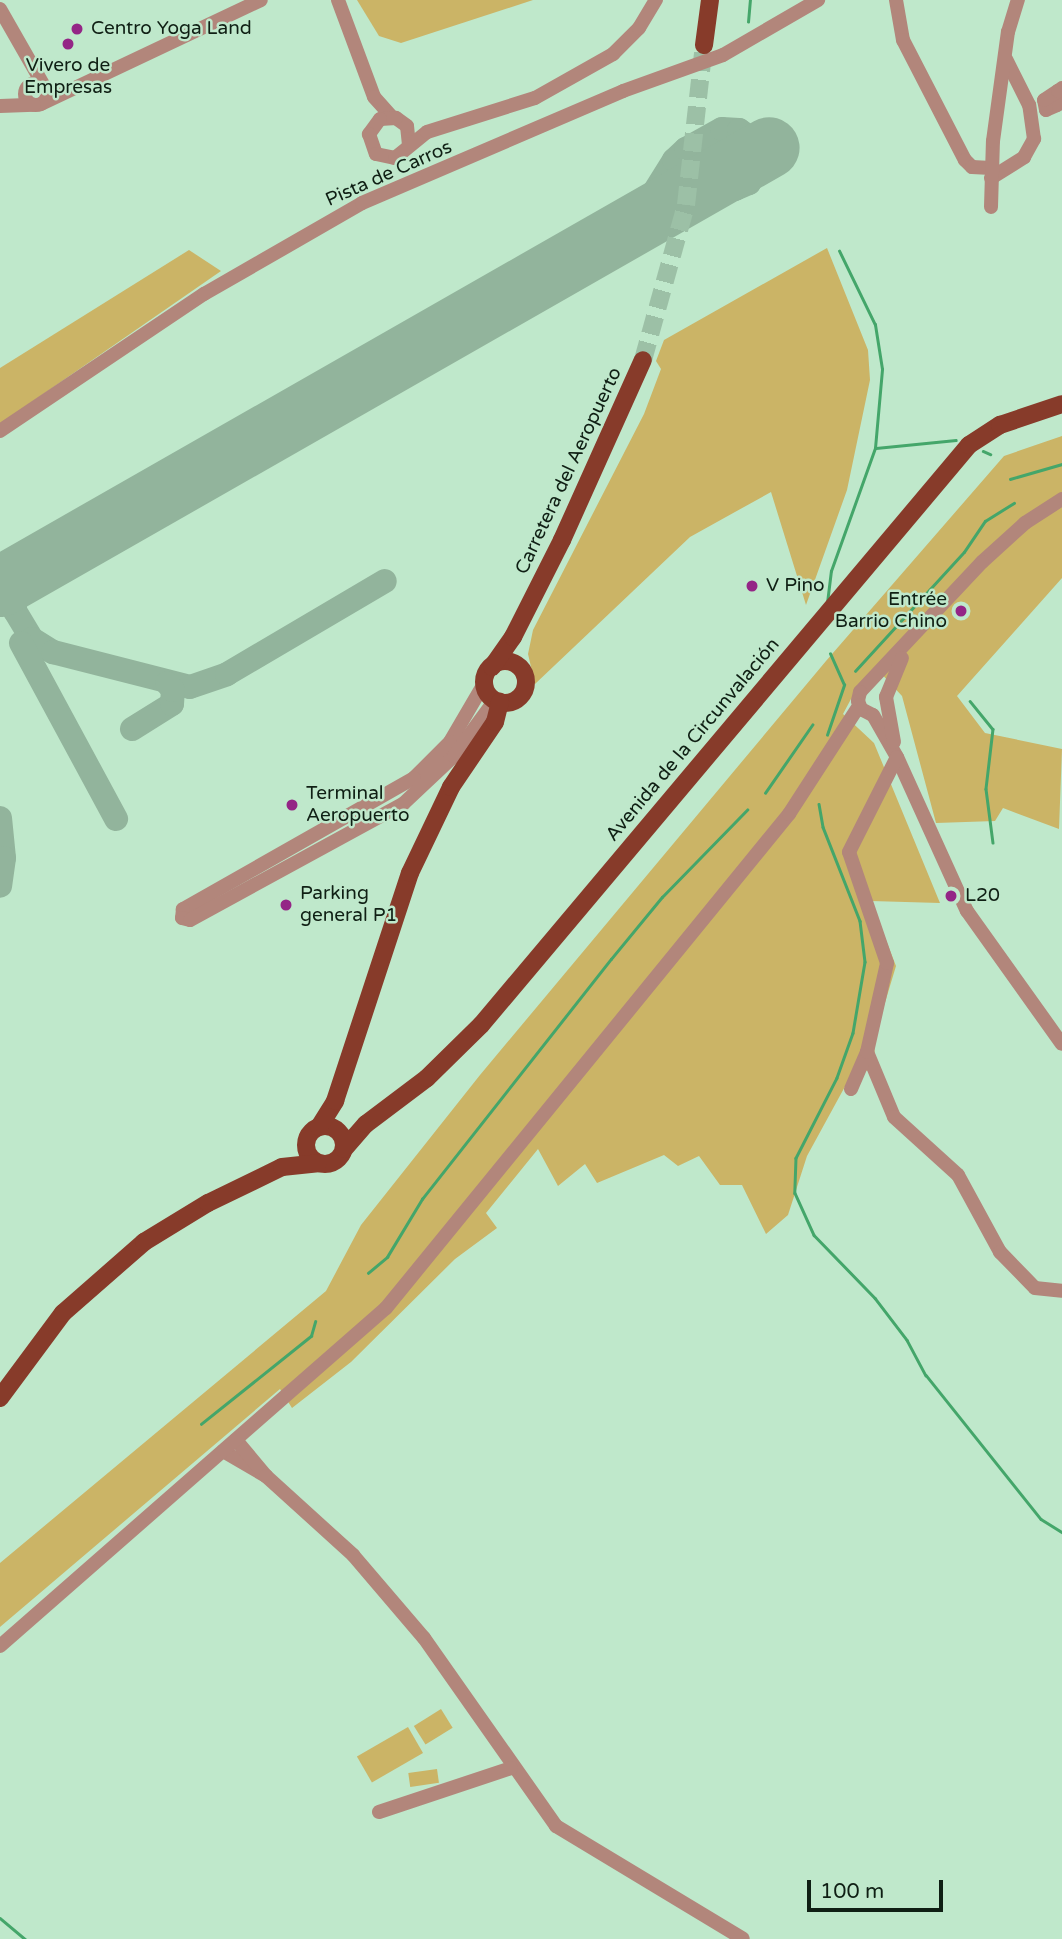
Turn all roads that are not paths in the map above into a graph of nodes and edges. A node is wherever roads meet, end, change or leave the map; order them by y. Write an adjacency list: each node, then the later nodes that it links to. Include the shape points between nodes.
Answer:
1 (261, 0): 11 (street)
2 (338, 0): 12 (street)
3 (656, 0): 17 (street, via 627,42 567,82 502,111)
4 (710, 0): 9 (main road)
5 (818, 0): 23 (street, Pista de Carros, via 723,55 623,91 362,203 204,294)
6 (896, 0): 19 (street, via 903,40 965,160)
7 (1018, 0): 10 (street)
8 (0, 9): 11 (street)
9 (704, 46)
10 (1006, 59): 19 (street); 19 (street, via 1029,105 1034,139 1024,157)
11 (40, 90): 13 (street)
12 (374, 97): 14 (street); 15 (street)
13 (0, 105)
14 (392, 117): 15 (street); 16 (street)
15 (375, 123): 18 (street, via 369,140 380,157 400,156)
16 (407, 126): 17 (street); 18 (street)
17 (435, 130): 18 (street)
18 (409, 145)
19 (991, 173): 20 (street)
20 (991, 207)
21 (643, 360): 25 (main road, Carretera del Aeropuerto)
22 (1062, 404): 39 (main road, Avenida de la Circunvalación, via 1000,425 970,446 481,1025 427,1078 366,1124)
23 (0, 431)
24 (1062, 499): 26 (street, via 1025,523 982,562)
25 (533, 598): 27 (main road, Carretera del Aeropuerto); 28 (main road, Carretera del Aeropuerto)
26 (915, 638): 29 (street); 30 (street)
27 (519, 667): 28 (main road, via 508,662); 31 (main road, Carretera del Aeropuerto, via 526,683)
28 (488, 674): 31 (main road); 34 (street, Carretera del Aeropuerto, via 460,728 433,761)
29 (867, 686): 30 (street, via 877,687); 32 (street, via 858,696)
30 (886, 700): 32 (street); 33 (street)
31 (504, 701): 34 (street, Carretera del Aeropuerto, via 419,792); 39 (main road, via 451,787 410,873 335,1101)
32 (867, 712): 33 (street); 45 (street, via 401,1292 330,1361)
33 (897, 757): 36 (street, via 967,911); 37 (street, via 849,852 887,963)
34 (369, 814): 35 (street, Carretera del Aeropuerto)
35 (239, 885)
36 (1062, 1044)
37 (867, 1052): 38 (street); 43 (street, via 894,1117 958,1175 1000,1252 1035,1288)
38 (851, 1089)
39 (334, 1134): 40 (main road); 41 (main road, via 334,1162)
40 (306, 1140): 41 (main road, via 307,1152); 42 (main road)
41 (318, 1163): 42 (main road)
42 (282, 1167): 44 (main road, via 208,1203 125,1256 41,1337)
43 (1062, 1291)
44 (0, 1398)
45 (236, 1440): 46 (street); 47 (street)
46 (223, 1451): 47 (street); 48 (street)
47 (266, 1476): 49 (street, via 353,1555 424,1638)
48 (0, 1646)
49 (511, 1768): 50 (street); 51 (street, via 556,1826)
50 (379, 1812)
51 (743, 1939)

